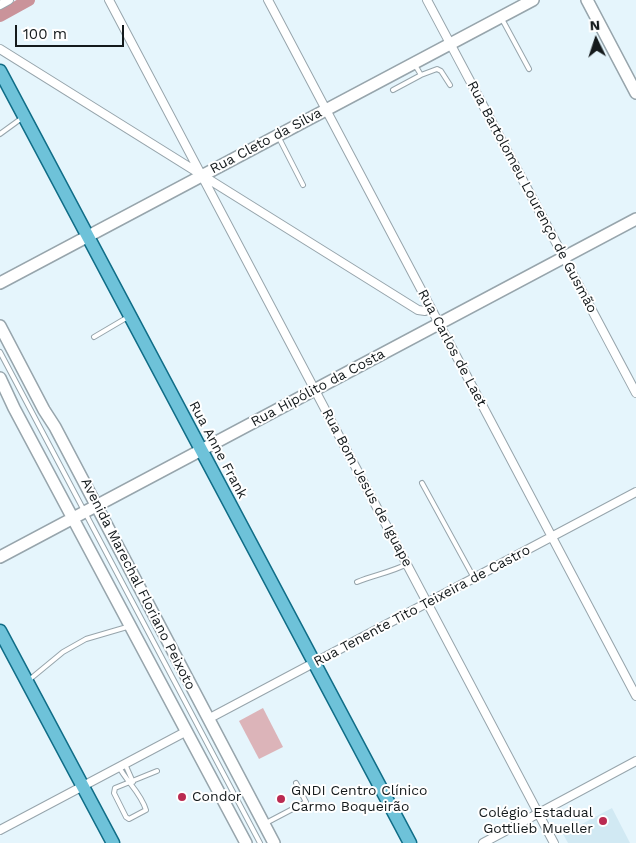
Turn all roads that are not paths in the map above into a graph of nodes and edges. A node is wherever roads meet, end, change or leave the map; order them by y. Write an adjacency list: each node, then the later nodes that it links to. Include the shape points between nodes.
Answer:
1 (9, 0): 7 (street)
2 (109, 0): 22 (street, Rua Bom Jesus de Iguape)
3 (268, 0): 18 (street, Rua Carlos de Laet)
4 (428, 0): 9 (street, Rua Bartolomeu Lourenço de Gusmão)
5 (533, 0): 8 (street, Rua Cleto da Silva)
6 (587, 0): 17 (street)
7 (0, 5)
8 (501, 17): 9 (street, Rua Cleto da Silva); 12 (lane)
9 (451, 44): 11 (street, Rua Cleto da Silva); 26 (street, Rua Bartolomeu Lourenço de Gusmão)
10 (0, 49): 22 (street)
11 (414, 63): 14 (lane); 18 (street, Rua Cleto da Silva)
12 (529, 69)
13 (0, 70): 19 (main road, Rua Anne Frank)
14 (421, 75): 15 (lane, via 436,69); 16 (lane)
15 (450, 85)
16 (393, 90)
17 (636, 93)
18 (326, 110): 21 (street, Rua Cleto da Silva); 28 (street, Rua Carlos de Laet)
19 (24, 116): 20 (lane); 25 (main road, Rua Anne Frank)
20 (0, 134)
21 (278, 136): 22 (street, Rua Cleto da Silva); 23 (lane)
22 (202, 175): 25 (street, Rua Cleto da Silva); 28 (street, via 418,310); 35 (street, Rua Bom Jesus de Iguape)
23 (303, 184)
24 (636, 219): 26 (street, Rua Hipólito da Costa)
25 (88, 236): 27 (street, Rua Cleto da Silva); 29 (main road, Rua Anne Frank)
26 (564, 257): 30 (street, Rua Hipólito da Costa); 36 (street, Rua Bartolomeu Lourenço de Gusmão)
27 (0, 283)
28 (431, 308): 30 (street, Rua Carlos de Laet)
29 (130, 316): 32 (lane); 37 (main road, Rua Anne Frank)
30 (439, 324): 35 (street, Rua Hipólito da Costa); 43 (street, Rua Carlos de Laet)
31 (0, 326): 40 (street, Avenida Marechal Floriano Peixoto)
32 (94, 337)
33 (0, 352): 41 (lane)
34 (0, 378): 42 (street, Avenida Marechal Floriano Peixoto)
35 (315, 390): 37 (street, Rua Hipólito da Costa); 45 (street, Rua Bom Jesus de Iguape)
36 (636, 394)
37 (201, 450): 40 (street, Rua Hipólito da Costa); 51 (main road, Rua Anne Frank)
38 (422, 483): 46 (lane)
39 (636, 492): 43 (street, Rua Tenente Tito Teixeira de Castro)
40 (97, 505): 41 (street, Rua Hipólito da Costa); 54 (street, Avenida Marechal Floriano Peixoto)
41 (85, 512): 42 (street, Rua Hipólito da Costa); 67 (lane)
42 (73, 518): 44 (street, Rua Hipólito da Costa); 49 (street, Avenida Marechal Floriano Peixoto)
43 (552, 537): 46 (street, Rua Tenente Tito Teixeira de Castro); 53 (street, Rua Carlos de Laet)
44 (0, 557)
45 (407, 564): 47 (lane); 48 (street, Rua Bom Jesus de Iguape)
46 (474, 578): 48 (street, Rua Tenente Tito Teixeira de Castro)
47 (357, 582)
48 (428, 603): 51 (street, Rua Tenente Tito Teixeira de Castro); 62 (street, Rua Bom Jesus de Iguape)
49 (130, 626): 52 (lane, via 86,640 62,652); 55 (street, Avenida Marechal Floriano Peixoto)
50 (0, 631): 52 (main road)
51 (314, 663): 54 (street, Rua Tenente Tito Teixeira de Castro); 69 (main road, Rua Anne Frank)
52 (27, 682): 61 (main road)
53 (636, 696)
54 (208, 719): 63 (street, Avenida Marechal Floriano Peixoto)
55 (187, 731): 57 (street); 66 (street, Avenida Marechal Floriano Peixoto)
56 (636, 761): 62 (street)
57 (122, 765): 59 (lane); 61 (street)
58 (157, 771): 59 (lane)
59 (131, 782): 59 (lane, via 115,788 114,793 129,819 146,810)
60 (296, 783): 63 (lane, via 306,802)
61 (82, 786): 64 (street); 65 (main road)
62 (539, 813): 70 (street); 71 (street, Rua Bom Jesus de Iguape)
63 (264, 824): 68 (street, Avenida Marechal Floriano Peixoto)
64 (0, 830)
65 (113, 843)
66 (246, 843)
67 (260, 843)
68 (274, 843)
69 (410, 843)
70 (483, 843)
71 (554, 843)

